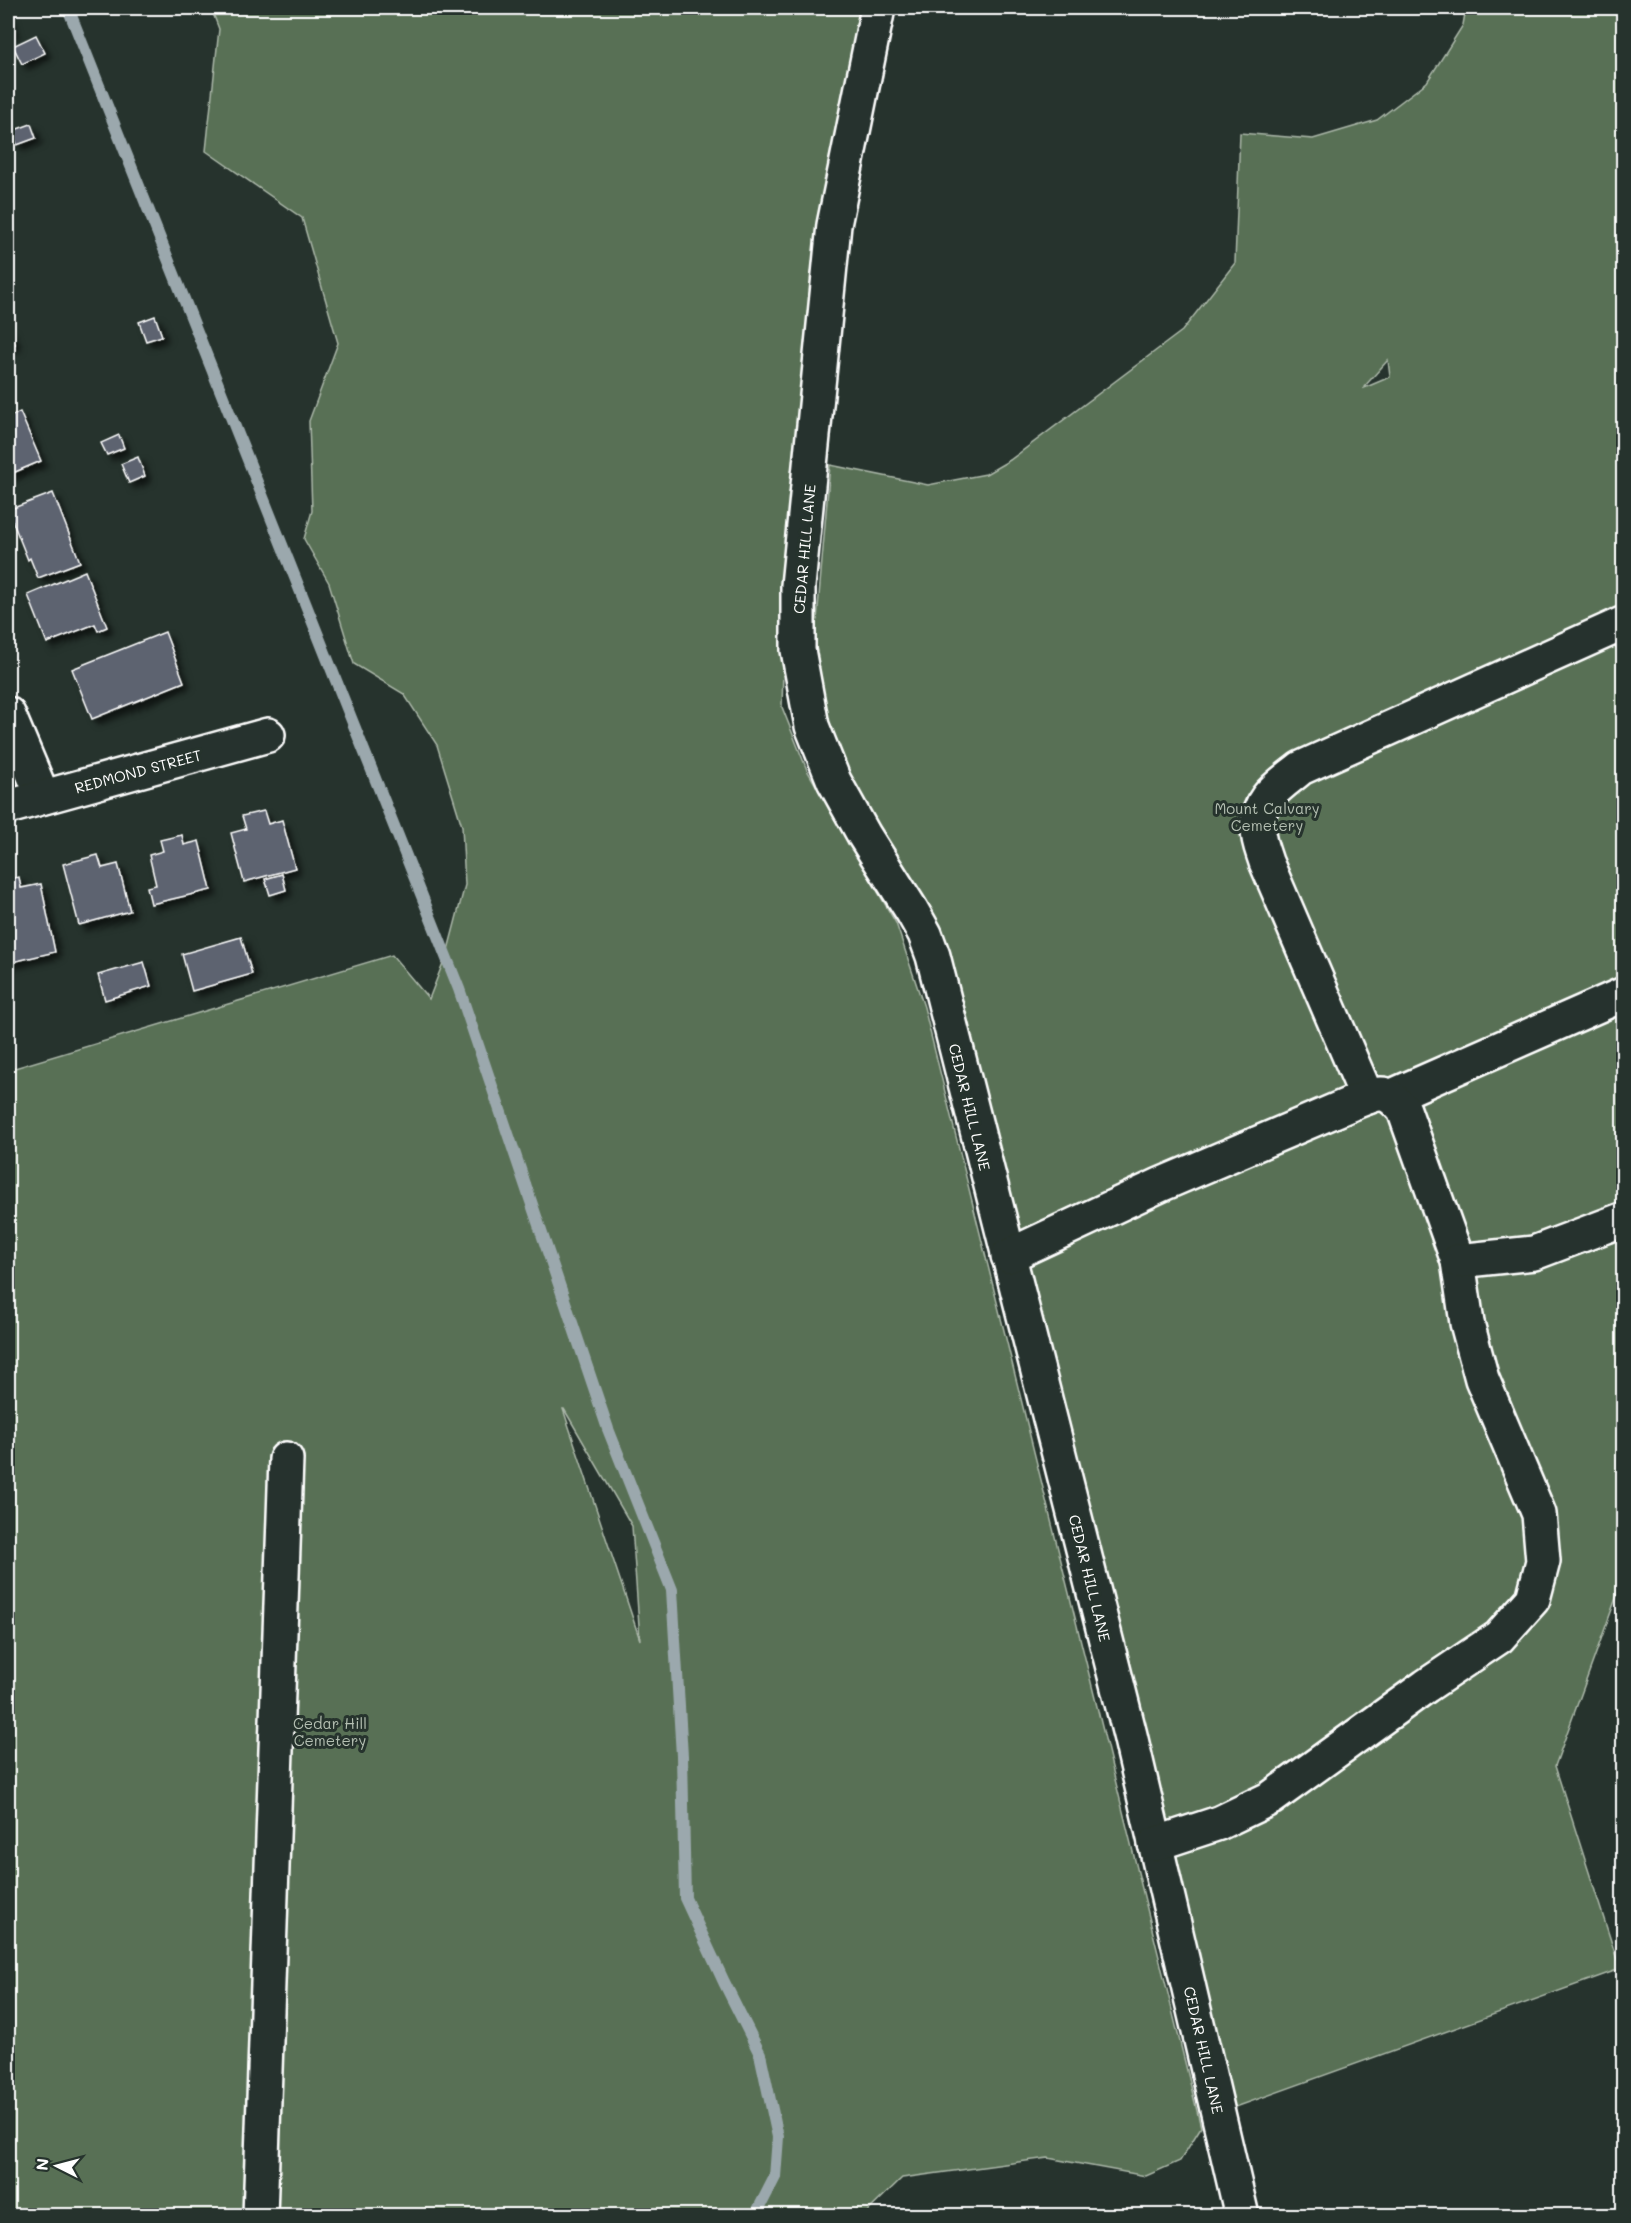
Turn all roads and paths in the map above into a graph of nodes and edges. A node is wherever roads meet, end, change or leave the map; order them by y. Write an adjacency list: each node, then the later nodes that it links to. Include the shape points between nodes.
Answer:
1 (878, 8): 10 (street, CEDAR HILL LANE, via 834,225 798,586 798,650 812,726 834,781 912,911 933,956)
2 (1623, 623): 8 (street, via 1301,768 1260,806 1257,830 1266,862)
3 (8, 714): 5 (street)
4 (268, 735): 5 (street, REDMOND STREET)
5 (43, 797): 6 (street, REDMOND STREET)
6 (8, 807)
7 (1623, 994): 8 (street)
8 (1379, 1096): 10 (street, via 1160,1185); 11 (street, via 1404,1110)
9 (1623, 1219): 11 (street, via 1534,1252)
10 (1008, 1256): 13 (street, CEDAR HILL LANE)
11 (1458, 1261): 13 (street, via 1467,1323 1482,1379 1539,1514 1543,1561 1533,1599 1499,1637 1271,1798 1219,1823)
12 (286, 1459): 14 (street)
13 (1155, 1844): 15 (street, CEDAR HILL LANE)
14 (260, 2216)
15 (1242, 2216)

